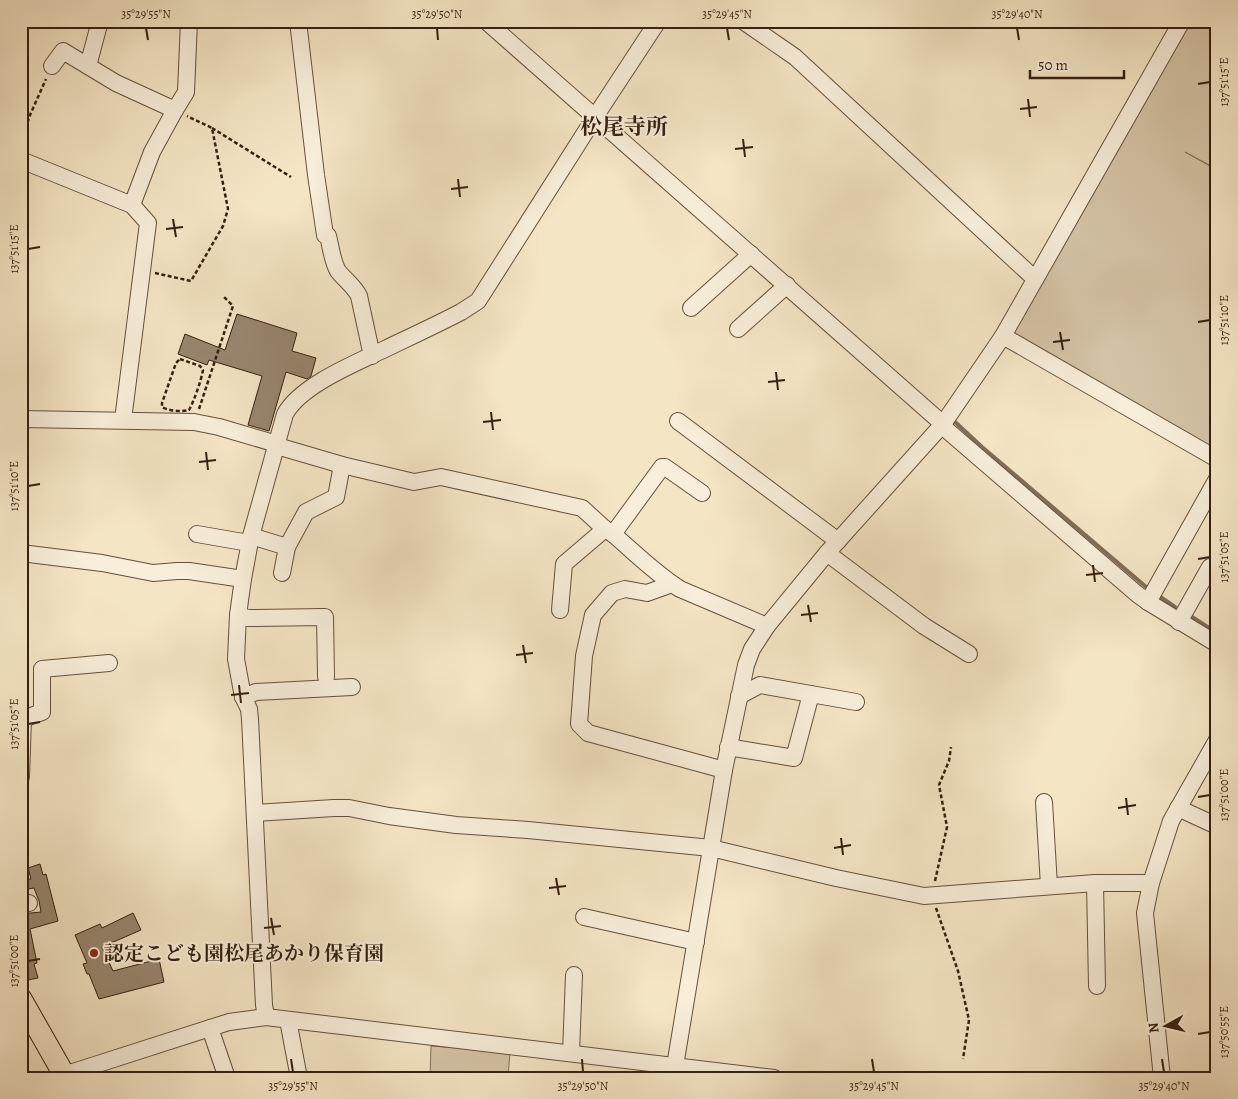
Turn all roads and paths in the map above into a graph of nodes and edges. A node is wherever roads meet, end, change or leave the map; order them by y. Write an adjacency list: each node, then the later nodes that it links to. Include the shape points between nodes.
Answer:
1 (100, 21): 9 (street)
2 (189, 21): 10 (street, via 186,92)
3 (298, 21): 25 (street, via 325,235 328,236 337,270 359,296)
4 (486, 21): 11 (street)
5 (658, 21): 11 (street)
6 (743, 21): 19 (street, via 795,57)
7 (1182, 21): 19 (street)
8 (52, 66): 9 (street, via 63,51); 13 (path)
9 (88, 66): 10 (street, via 116,83)
10 (175, 110): 12 (path); 16 (street, via 152,152)
11 (595, 117): 17 (street); 25 (street, via 478,301)
12 (212, 128): 15 (path); 18 (path, via 228,209 222,226 191,281)
13 (21, 141)
14 (21, 160): 16 (street)
15 (291, 177)
16 (132, 204): 18 (street, via 148,223)
17 (751, 254): 20 (street); 22 (street)
18 (142, 270): 29 (street)
19 (1036, 278): 24 (street)
20 (786, 285): 23 (street); 32 (street)
21 (224, 297): 27 (path, via 233,306)
22 (691, 308)
23 (738, 329)
24 (1003, 336): 32 (street); 34 (street)
25 (372, 356): 33 (street, via 327,378 296,400 286,414)
26 (192, 403): 26 (path, via 186,411 162,407 180,359 203,370); 27 (path)
27 (200, 406): 31 (path)
28 (21, 419): 29 (street)
29 (123, 420): 31 (street)
30 (678, 421): 42 (street)
31 (194, 422): 33 (street)
32 (942, 424): 42 (street); 48 (street)
33 (277, 445): 35 (street); 40 (street)
34 (1217, 459)
35 (342, 465): 38 (street, via 414,482 441,477 582,508); 41 (street, via 336,497 306,512)
36 (1217, 479): 48 (street)
37 (702, 493): 38 (street, via 662,467)
38 (609, 531): 47 (street); 49 (street, via 564,564)
39 (196, 534): 40 (street)
40 (250, 539): 41 (street); 46 (street)
41 (287, 547): 45 (street)
42 (833, 547): 52 (street); 54 (street, via 924,626)
43 (21, 553): 46 (street, via 153,573 189,571)
44 (1217, 570): 51 (street, via 1210,567)
45 (282, 573)
46 (243, 579): 50 (street)
47 (672, 584): 52 (street); 65 (street, via 647,593 625,589 612,593 594,615 584,656 579,724 588,733)
48 (1148, 602): 51 (street)
49 (560, 610)
50 (238, 615): 56 (street, via 248,618 325,617); 60 (street, via 236,658)
51 (1180, 622): 53 (street)
52 (768, 626): 59 (street, via 752,648)
53 (1217, 644)
54 (969, 654)
55 (109, 663): 66 (street, via 42,669 42,712 23,719)
56 (326, 677)
57 (352, 687): 60 (street, via 256,692)
58 (811, 694): 59 (street, via 760,685); 61 (street); 63 (street, via 794,758)
59 (739, 696): 63 (street)
60 (244, 697): 69 (street, via 250,719)
61 (856, 702)
62 (1217, 740): 68 (street)
63 (728, 747): 65 (street)
64 (951, 747): 75 (path, via 939,785 947,827)
65 (724, 770): 71 (street)
66 (21, 777)
67 (1044, 802): 74 (street)
68 (1178, 808): 70 (street); 73 (street)
69 (255, 813): 71 (street, via 349,808 456,825); 81 (street)
70 (1217, 826)
71 (711, 848): 75 (street, via 836,878); 77 (street)
72 (1095, 882): 73 (street); 74 (street); 79 (street)
73 (1151, 883): 92 (street, via 1145,913)
74 (1049, 886): 75 (street)
75 (932, 895): 85 (path, via 958,971 969,1020)
76 (584, 917): 77 (street)
77 (696, 942): 86 (street)
78 (574, 975): 84 (street)
79 (1097, 986)
80 (21, 999): 88 (main road)
81 (266, 1017): 82 (street); 83 (street)
82 (288, 1020): 84 (street); 90 (street)
83 (210, 1028): 88 (street); 89 (street)
84 (571, 1053): 86 (street)
85 (964, 1059)
86 (682, 1070): 87 (street)
87 (721, 1074): 91 (street)
88 (62, 1077)
89 (226, 1078)
90 (299, 1078)
91 (774, 1078)
92 (1162, 1078)

